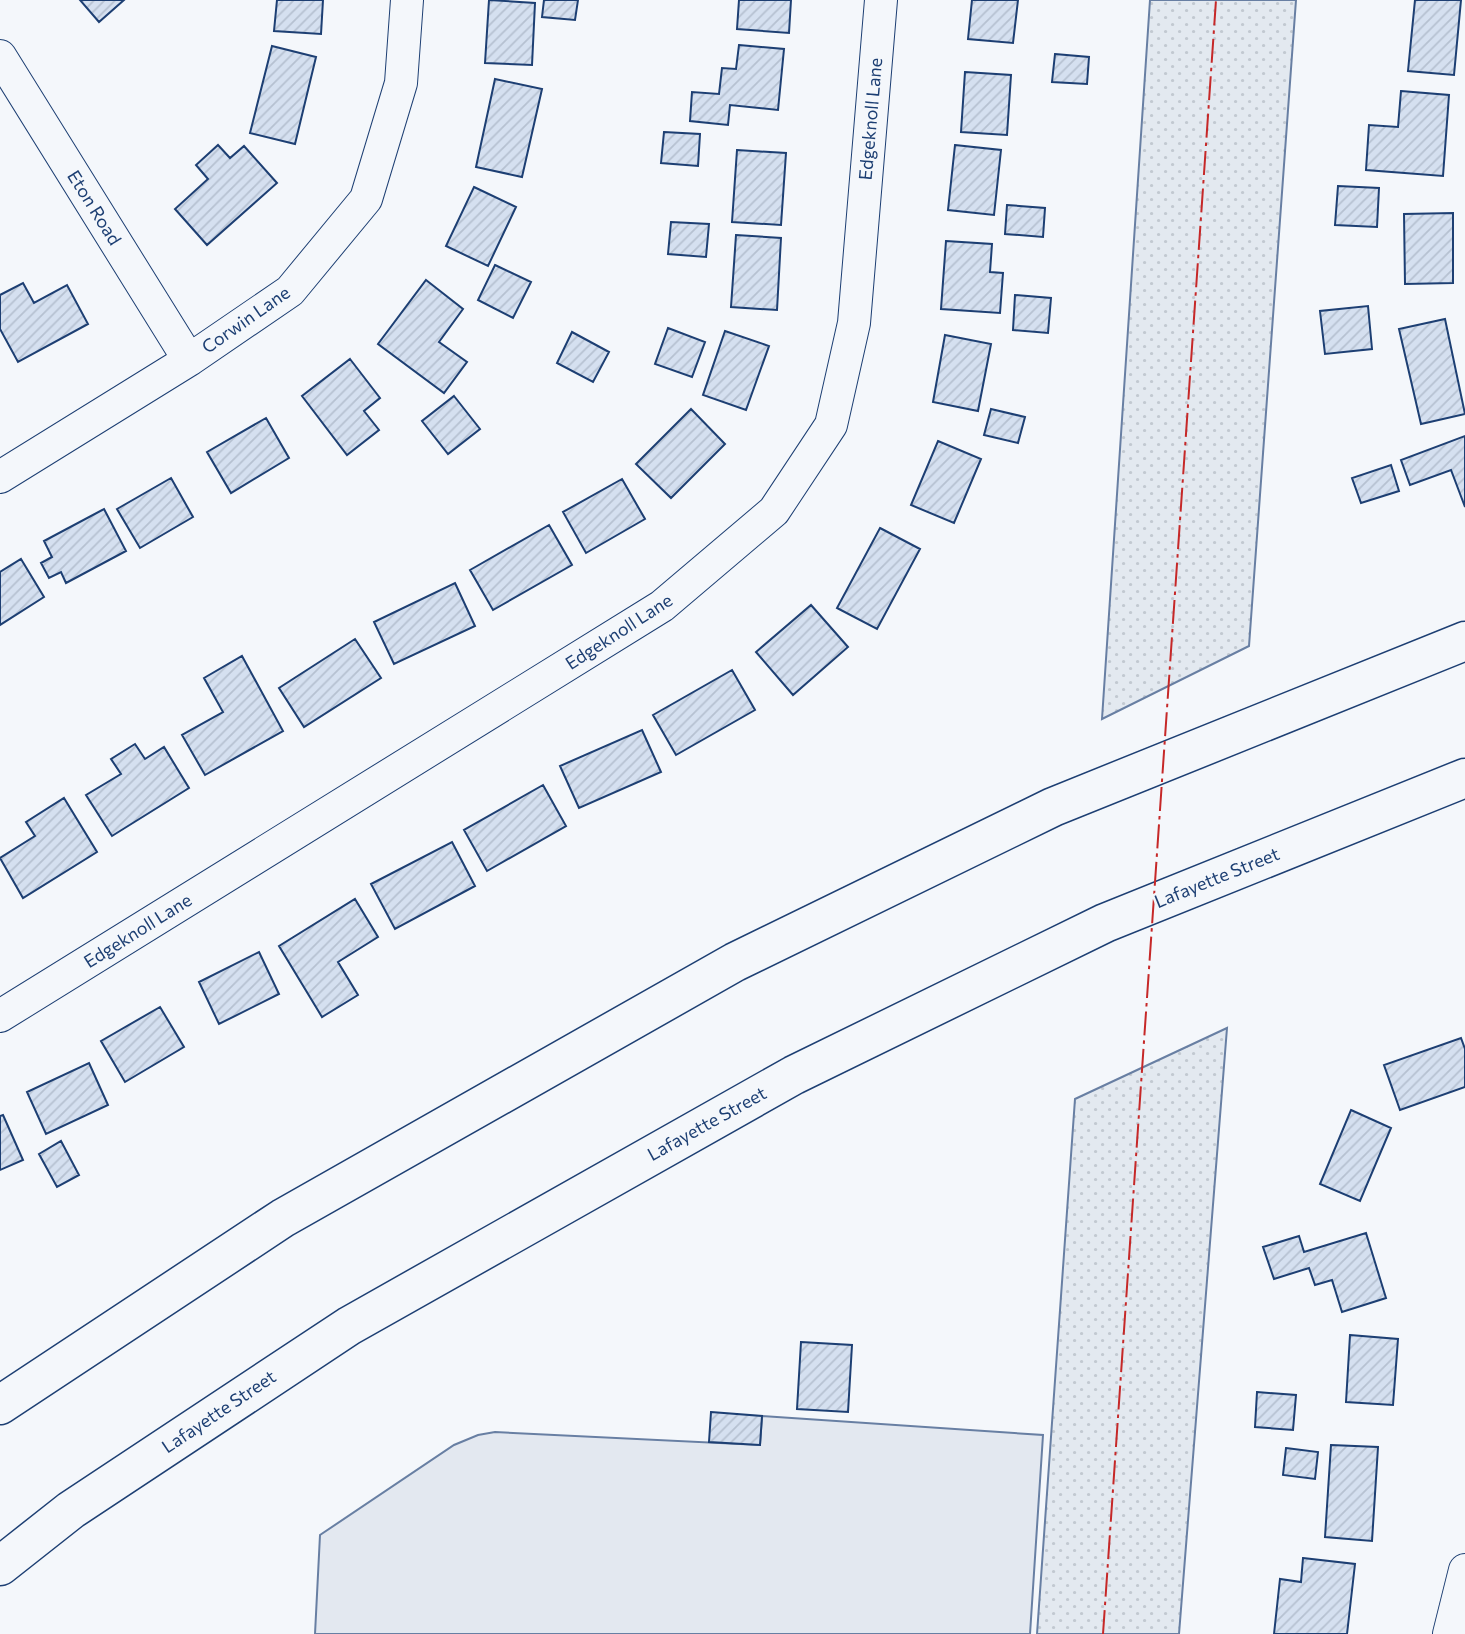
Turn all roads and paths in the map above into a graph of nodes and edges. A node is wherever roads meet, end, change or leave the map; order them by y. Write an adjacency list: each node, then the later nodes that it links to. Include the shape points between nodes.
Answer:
1 (407, 0): 4 (street, Corwin Lane, via 401,83 366,199 290,291)
2 (881, 0): 8 (street, Edgeknoll Lane, via 854,323 831,425 774,510 662,606)
3 (0, 56): 4 (street, Eton Road)
4 (188, 360): 5 (street, Corwin Lane)
5 (0, 477)
6 (1465, 641): 9 (highway, via 1053,807 735,962 283,1218)
7 (1465, 778): 10 (highway, Lafayette Street, via 1105,923 794,1075 349,1326 71,1510)
8 (0, 1016)
9 (0, 1405)
10 (0, 1566)
11 (1465, 1570): 12 (street)
12 (1449, 1634)

